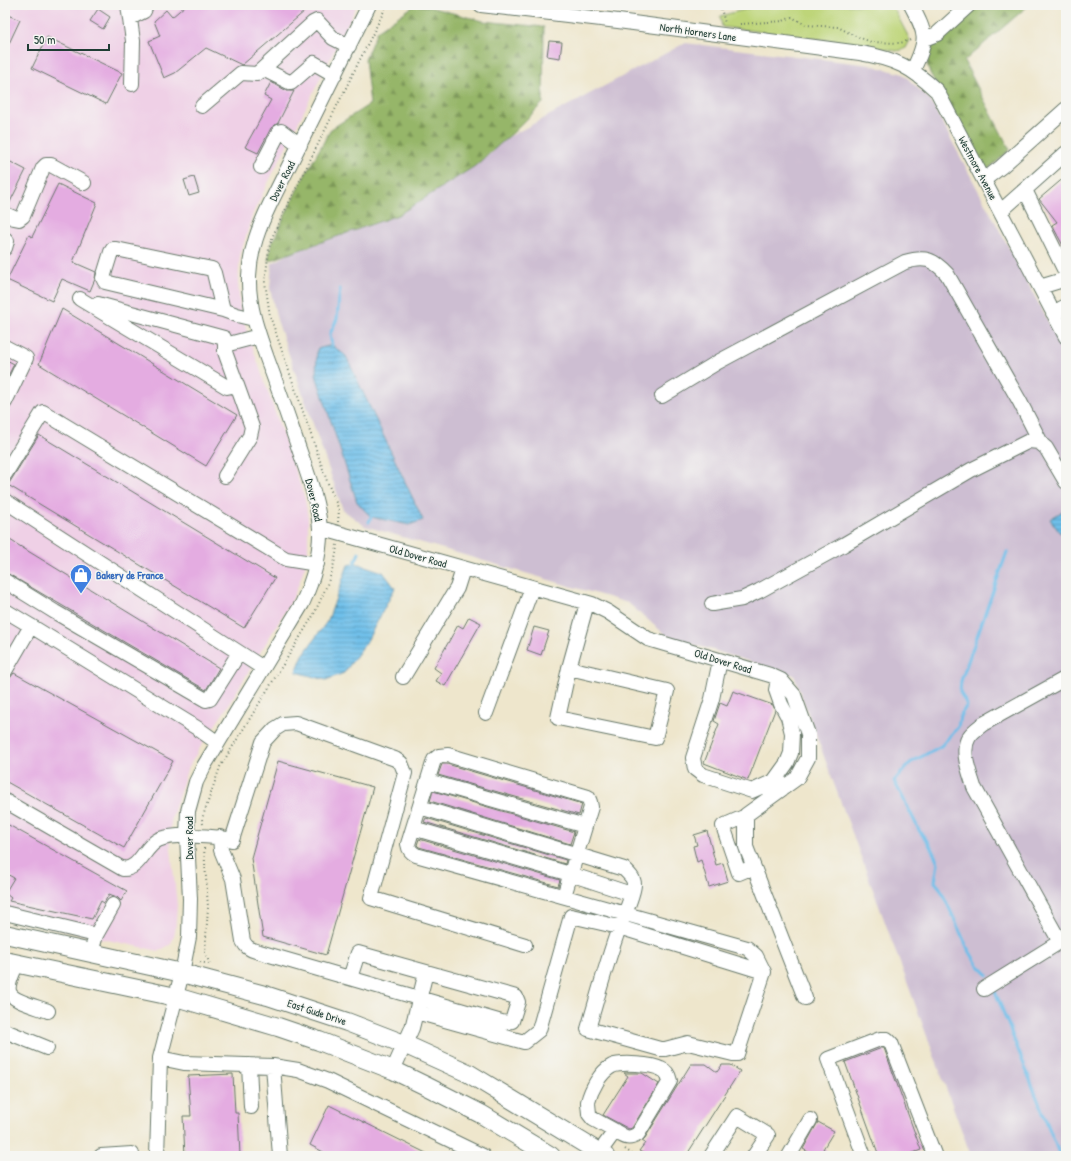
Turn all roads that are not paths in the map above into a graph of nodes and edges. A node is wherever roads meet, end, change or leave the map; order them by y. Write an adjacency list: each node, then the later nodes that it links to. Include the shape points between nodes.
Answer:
1 (146, 5): 6 (street, via 144,11)
2 (369, 5): 8 (street, Dover Road)
3 (481, 5): 10 (street, North Horners Lane, via 860,53 890,59)
4 (911, 5): 7 (street, via 922,25)
5 (969, 5): 7 (street, via 937,34)
6 (129, 11): 12 (street, via 133,41)
7 (924, 39): 10 (street, via 922,53)
8 (349, 46): 9 (street, via 333,38 317,21); 11 (street, Dover Road)
9 (263, 69): 11 (street, via 291,83 314,63); 13 (street, via 257,74 241,73)
10 (913, 70): 20 (street, Westmore Avenue, via 937,91)
11 (335, 75): 15 (street, Dover Road)
12 (132, 84)
13 (202, 106)
14 (1066, 109): 20 (street)
15 (300, 145): 16 (street, via 281,131); 18 (street, Dover Road)
16 (271, 150): 18 (street); 19 (street)
17 (1066, 153): 22 (street)
18 (291, 161): 33 (street, Dover Road, via 263,218 252,253 249,287)
19 (261, 167)
20 (984, 180): 23 (street, Westmore Avenue)
21 (84, 183): 24 (street, via 51,165 46,165 22,216 19,219)
22 (1025, 190): 23 (street); 27 (street)
23 (1001, 212): 29 (street, Westmore Avenue)
24 (5, 214)
25 (5, 239): 26 (street)
26 (5, 248)
27 (1066, 273)
28 (1066, 279): 29 (street)
29 (1040, 287): 32 (street, Westmore Avenue)
30 (1066, 306): 32 (street)
31 (222, 310): 31 (street, via 105,282 103,278 111,252 116,249 212,269); 33 (street)
32 (1053, 313): 35 (street, Westmore Avenue)
33 (254, 319): 34 (street, Dover Road)
34 (259, 336): 36 (street); 46 (street, Dover Road, via 312,488)
35 (1066, 337)
36 (225, 345): 38 (street); 38 (street, via 224,338 80,299 227,387)
37 (5, 347): 40 (street, via 26,358)
38 (237, 386): 43 (street, via 252,427 250,436)
39 (662, 396): 41 (street, via 718,362 905,262 918,258 930,260 947,274)
40 (5, 402)
41 (1041, 444): 44 (street); 52 (street, via 1029,441 971,470 754,594 742,599)
42 (7, 466): 47 (street, via 43,412 286,559)
43 (225, 476)
44 (1066, 482)
45 (5, 502): 55 (street)
46 (320, 528): 47 (street, Dover Road); 48 (street, Old Dover Road)
47 (317, 564): 57 (street, Dover Road, via 302,604)
48 (463, 569): 50 (street, Old Dover Road); 60 (street, via 457,588)
49 (5, 581): 55 (street, via 206,700 210,699)
50 (532, 588): 51 (street, Old Dover Road); 63 (street)
51 (587, 603): 56 (street, Old Dover Road, via 608,612 648,639); 58 (street)
52 (712, 604)
53 (5, 612): 54 (street)
54 (30, 626): 59 (street); 64 (street)
55 (238, 653): 57 (street)
56 (720, 660): 62 (street, Old Dover Road); 62 (street, via 712,698 693,758 695,769 703,775 738,787 752,790 774,781 791,753 792,733 776,690)
57 (263, 668): 64 (street, Dover Road)
58 (569, 668): 58 (street, via 558,718 655,738 667,691)
59 (5, 670)
60 (403, 677)
61 (1066, 678): 84 (street, via 984,724 968,738 965,748 974,788)
62 (778, 679): 68 (street, Old Dover Road, via 794,695 808,734 808,758 796,778)
63 (486, 713)
64 (218, 743): 71 (street, Dover Road, via 196,782 188,811)
65 (428, 781): 67 (street); 69 (street); 69 (street, via 434,760 439,756 448,755 588,797 591,807)
66 (5, 801): 71 (street, via 123,869 133,867 156,841)
67 (420, 807): 70 (street); 73 (street)
68 (746, 816): 74 (street, via 746,847); 74 (street, Old Dover Road, via 723,826 739,873)
69 (585, 826): 73 (street)
70 (413, 828): 75 (street); 77 (street, via 408,844 409,850 416,854)
71 (187, 836): 72 (street); 90 (street, Dover Road, via 190,920)
72 (220, 837): 85 (street, via 232,840 263,742 283,724 296,723 395,759 405,773 371,898); 91 (street, via 221,850 233,879 246,946 250,950)
73 (576, 854): 75 (street); 76 (street, via 624,869 634,883)
74 (753, 867): 95 (street)
75 (570, 874): 76 (street); 77 (street)
76 (632, 894): 80 (street)
77 (564, 896): 80 (street)
78 (113, 905): 83 (street)
79 (5, 913): 83 (street)
80 (624, 913): 81 (street); 89 (street, via 747,948 756,956)
81 (619, 927): 89 (street); 89 (street, via 588,1029 660,1049 666,1050 688,1043 737,1054); 97 (street, via 571,916 539,1030 524,1042)
82 (5, 934): 86 (main road, East Gude Drive)
83 (96, 935): 86 (street)
84 (1063, 940): 92 (street)
85 (525, 945)
86 (91, 953): 90 (main road, East Gude Drive)
87 (11, 962): 93 (main road); 96 (street, via 9,991 13,998)
88 (426, 972): 91 (street, via 358,953); 94 (street); 94 (street, via 516,997 518,1002 512,1020 505,1023)
89 (764, 972)
90 (182, 973): 93 (street, Dover Road); 99 (main road, East Gude Drive, via 307,1008)
91 (350, 978): 94 (street)
92 (984, 988)
93 (176, 997): 101 (street, Dover Road); 104 (main road, via 319,1041)
94 (420, 998): 97 (street)
95 (805, 998)
96 (48, 1011)
97 (416, 1012): 99 (street)
98 (5, 1031): 100 (street)
99 (404, 1044): 104 (street); 108 (main road, East Gude Drive, via 468,1073)
100 (47, 1048)
101 (160, 1058): 102 (street, via 184,1063); 112 (street, Dover Road)
102 (249, 1064): 103 (street); 105 (street)
103 (274, 1066): 113 (street); 114 (street, via 298,1070 328,1082)
104 (393, 1070): 115 (main road, via 481,1114)
105 (251, 1107)
106 (810, 1120): 118 (street)
107 (614, 1131): 107 (street, via 628,1138 638,1134 670,1081 662,1069 621,1064 605,1071 596,1083 588,1103 589,1114); 108 (street)
108 (602, 1154)
109 (932, 1155): 119 (street, via 891,1043 887,1039 880,1039 828,1059)
110 (101, 1156): 111 (street)
111 (132, 1156)
112 (157, 1156)
113 (280, 1156)
114 (482, 1156)
115 (551, 1156)
116 (711, 1156): 117 (street, via 737,1116 768,1135)
117 (754, 1156)
118 (789, 1156)
119 (864, 1156)

